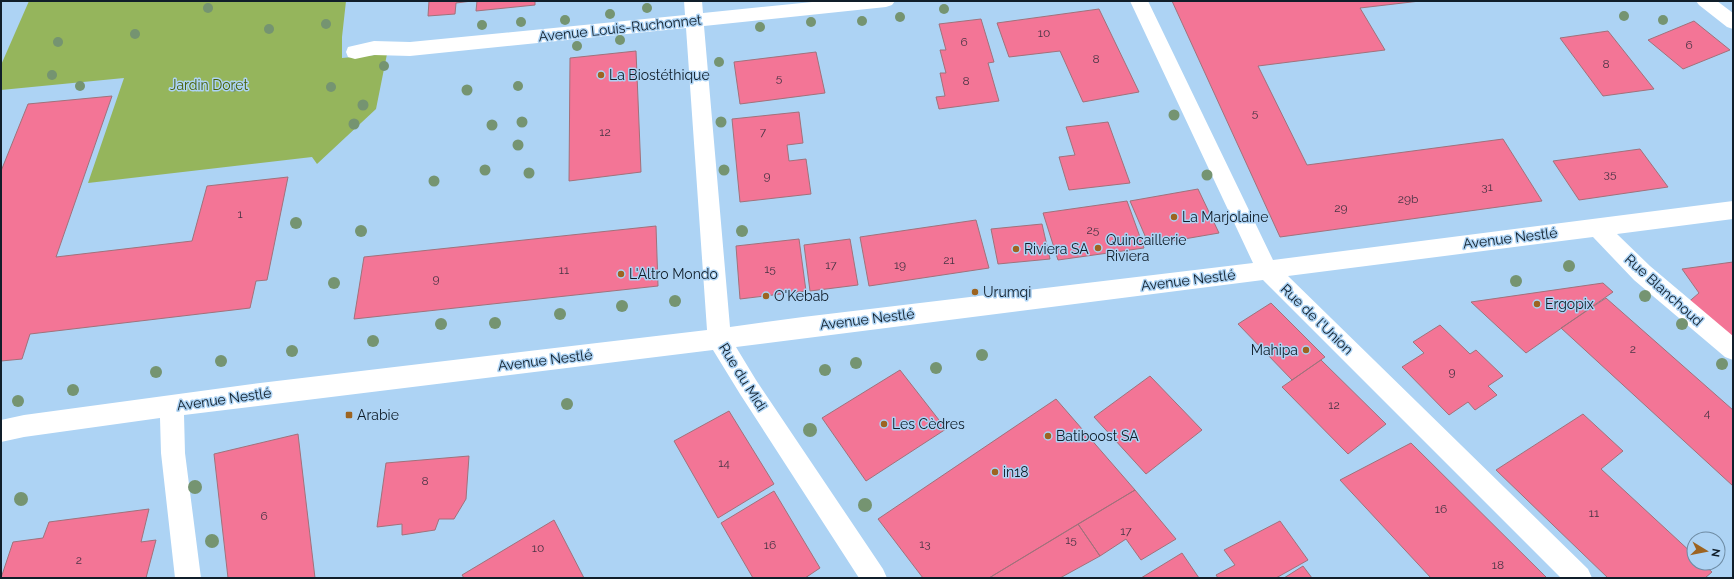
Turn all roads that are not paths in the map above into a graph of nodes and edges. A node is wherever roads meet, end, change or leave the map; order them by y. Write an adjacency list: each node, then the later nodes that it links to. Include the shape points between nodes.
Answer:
1 (693, 1): 5 (street, Rue du Midi)
2 (886, 1): 5 (street, Avenue Louis-Ruchonnet)
3 (1139, 1): 10 (street, Rue de l'Union)
4 (1705, 1): 6 (street)
5 (694, 21): 7 (street, Avenue Louis-Ruchonnet, via 410,49 374,48); 11 (street, Rue du Midi)
6 (1733, 22)
7 (355, 52)
8 (1733, 210): 9 (street, Avenue Nestlé)
9 (1598, 228): 10 (street, Avenue Nestlé); 12 (street, Rue Blanchoud, via 1642,273)
10 (1267, 270): 11 (street, Avenue Nestlé); 17 (street, Rue de l'Union)
11 (719, 339): 13 (street, Avenue Nestlé, via 260,394); 15 (street, Rue du Midi)
12 (1733, 350)
13 (172, 407): 14 (street, Avenue Nestlé, via 24,426); 16 (street, via 173,453)
14 (1, 432)
15 (868, 575)
16 (188, 578)
17 (1579, 578)

